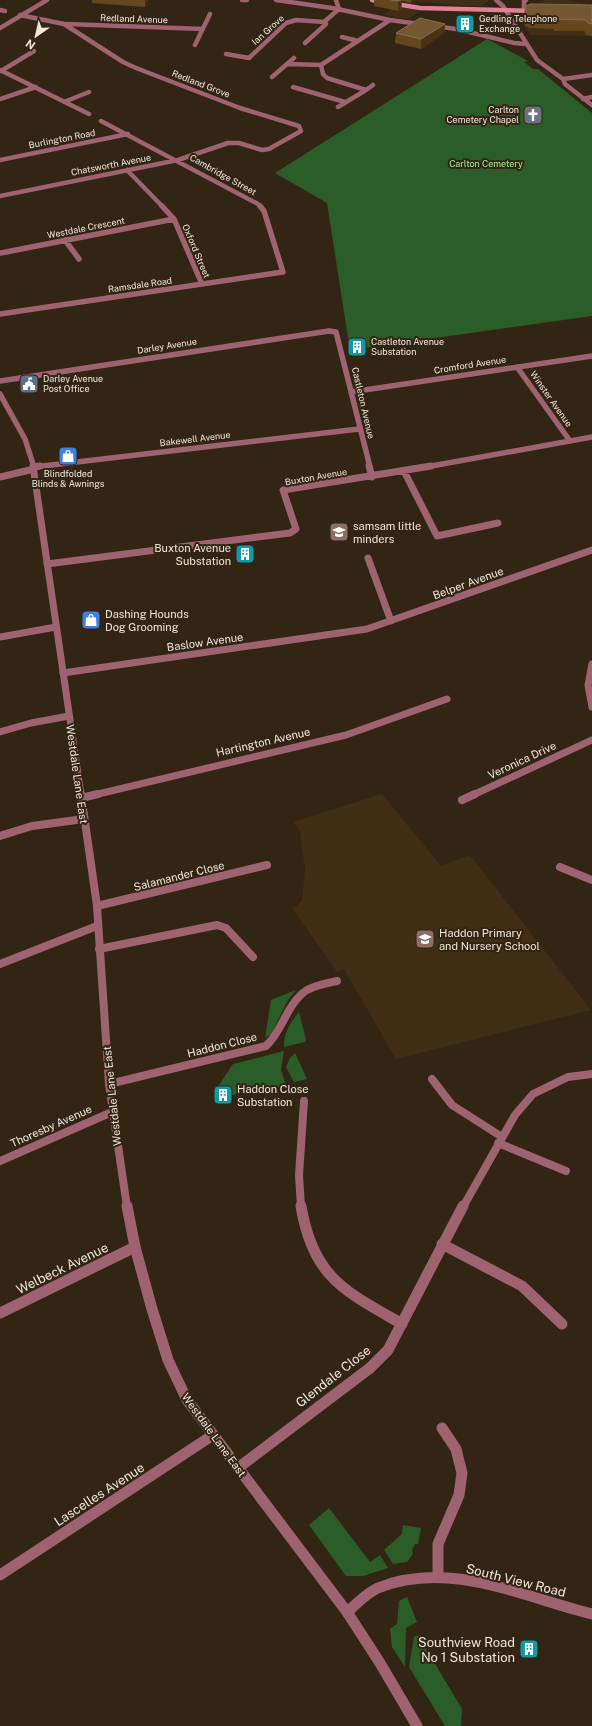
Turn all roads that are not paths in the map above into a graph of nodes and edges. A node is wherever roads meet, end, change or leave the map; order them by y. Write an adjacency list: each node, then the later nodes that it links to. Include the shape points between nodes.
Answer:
1 (47, 0): 15 (street)
2 (242, 0): 3 (street)
3 (247, 0)
4 (276, 0): 10 (street)
5 (336, 0): 10 (street)
6 (372, 0): 9 (main road)
7 (496, 0): 11 (street)
8 (526, 0): 12 (street)
9 (384, 1): 11 (main road, via 420,8)
10 (339, 9): 16 (street); 17 (street)
11 (505, 10): 12 (main road); 24 (street)
12 (524, 10): 13 (main road)
13 (538, 11)
14 (210, 14): 20 (street)
15 (20, 15): 18 (street, Redland Grove); 19 (street)
16 (390, 20): 22 (street); 24 (street, via 421,23)
17 (324, 22): 23 (street, via 326,24); 28 (street, Ian Grove, via 288,21)
18 (64, 24): 20 (street, Redland Avenue); 52 (street, Redland Grove, via 136,68 240,108 301,128 298,133 269,149 233,143)
19 (0, 28)
20 (203, 29): 25 (street)
21 (342, 37): 22 (street)
22 (358, 40): 32 (street)
23 (306, 43)
24 (526, 44): 36 (street, via 541,65)
25 (195, 45)
26 (34, 51): 33 (street)
27 (226, 54): 28 (street, Ian Grove)
28 (249, 58): 30 (street, Ian Grove)
29 (294, 58): 31 (street)
30 (258, 60)
31 (288, 64): 32 (street); 35 (street)
32 (321, 65): 40 (street, via 327,78)
33 (0, 71): 39 (street)
34 (592, 74): 36 (street)
35 (272, 77)
36 (563, 79): 44 (street, via 565,84)
37 (373, 86): 40 (street)
38 (293, 87): 46 (street)
39 (36, 88): 43 (street); 45 (street)
40 (366, 90): 46 (street)
41 (89, 92): 45 (street)
42 (592, 97): 44 (street)
43 (0, 99)
44 (583, 99): 47 (street)
45 (64, 102): 49 (street)
46 (345, 102): 48 (street)
47 (592, 105)
48 (338, 107)
49 (89, 114)
50 (101, 121): 51 (street, Burlington Road)
51 (128, 134): 53 (street, Burlington Road); 54 (street, Burlington Road)
52 (224, 145): 54 (street, Chatsworth Avenue)
53 (0, 160)
54 (178, 160): 55 (street, Chatsworth Avenue); 62 (street, Cambridge Street, via 258,204 264,211)
55 (127, 170): 56 (street, Chatsworth Avenue); 57 (street, Oxford Street)
56 (0, 196)
57 (174, 219): 58 (street, Westdale Crescent); 63 (street, Oxford Street)
58 (65, 240): 59 (street, Westdale Crescent); 61 (street)
59 (0, 252): 60 (street, Westdale Crescent)
60 (0, 259)
61 (79, 259)
62 (283, 272): 63 (street, Ramsdale Road)
63 (202, 284): 64 (street, Ramsdale Road)
64 (0, 314)
65 (336, 332): 68 (street, Darley Avenue, via 328,331); 69 (street, Castleton Avenue)
66 (592, 356): 67 (street, Cromford Avenue)
67 (517, 367): 69 (street, Cromford Avenue); 74 (street, Winster Avenue)
68 (0, 381)
69 (351, 392): 72 (street, Castleton Avenue)
70 (0, 394): 71 (street, Westdale Lane East)
71 (3, 404): 75 (street, Westdale Lane East, via 24,434)
72 (359, 428): 75 (street, Bakewell Avenue); 78 (street, Castleton Avenue)
73 (592, 437): 74 (street, Buxton Avenue)
74 (570, 441): 76 (street, Buxton Avenue)
75 (34, 468): 77 (street, Bakewell Avenue); 82 (street, Westdale Lane East)
76 (404, 471): 78 (street, Buxton Avenue); 79 (street, via 437,536)
77 (0, 477)
78 (372, 477): 82 (street, Buxton Avenue, via 283,490 296,529 290,533)
79 (498, 523)
80 (592, 550): 83 (street, Belper Avenue)
81 (368, 558): 83 (street)
82 (47, 564): 84 (street, Westdale Lane East)
83 (391, 621): 85 (street, Belper Avenue)
84 (56, 627): 86 (street); 88 (street, Westdale Lane East)
85 (350, 633): 88 (street, Baslow Avenue)
86 (0, 637)
87 (592, 664): 90 (street, via 587,678 588,696)
88 (64, 673): 91 (street, Westdale Lane East)
89 (447, 699): 94 (street, Hartington Avenue, via 346,735)
90 (592, 707)
91 (69, 716): 92 (street); 94 (street, Westdale Lane East)
92 (0, 732)
93 (592, 740): 95 (street, Veronica Drive)
94 (81, 798): 96 (street, Westdale Lane East)
95 (462, 800)
96 (84, 819): 97 (street, via 32,826); 101 (street, Westdale Lane East)
97 (0, 836)
98 (267, 865): 101 (street, Salamander Close)
99 (560, 867): 100 (street)
100 (592, 880)
101 (97, 906): 102 (street, Westdale Lane East)
102 (98, 926): 103 (street, Westdale Lane East); 105 (street)
103 (99, 949): 104 (street, via 217,926 226,928); 109 (street, Westdale Lane East)
104 (252, 956)
105 (0, 964)
106 (336, 981): 109 (street, Haddon Close, via 312,988 302,994 266,1046)
107 (592, 1074): 112 (street, Glendale Close, via 568,1077 533,1094)
108 (432, 1079): 112 (street, via 452,1105)
109 (109, 1084): 111 (street, Westdale Lane East)
110 (304, 1101): 118 (street, via 298,1173 300,1209 305,1231 316,1255 340,1286)
111 (112, 1112): 113 (street, Thoresby Avenue); 116 (street, Westdale Lane East)
112 (500, 1140): 114 (street); 115 (street, Glendale Close)
113 (0, 1161)
114 (566, 1171)
115 (442, 1244): 118 (street, Glendale Close); 119 (street, via 522,1286)
116 (135, 1247): 117 (street, Welbeck Avenue); 121 (street, Westdale Lane East, via 152,1309 176,1379 187,1400)
117 (0, 1313)
118 (402, 1324): 122 (street, Glendale Close, via 388,1350 370,1368)
119 (562, 1324)
120 (442, 1428): 124 (street, via 456,1449 462,1473 459,1495 438,1544)
121 (213, 1435): 122 (street, Westdale Lane East); 123 (street, Lascelles Avenue)
122 (238, 1468): 125 (street, Westdale Lane East)
123 (0, 1575)
124 (438, 1576): 125 (street, South View Road, via 402,1580 377,1589); 126 (street, South View Road, via 501,1587)
125 (346, 1612): 127 (street, Westdale Lane East)
126 (592, 1614)
127 (417, 1726)

